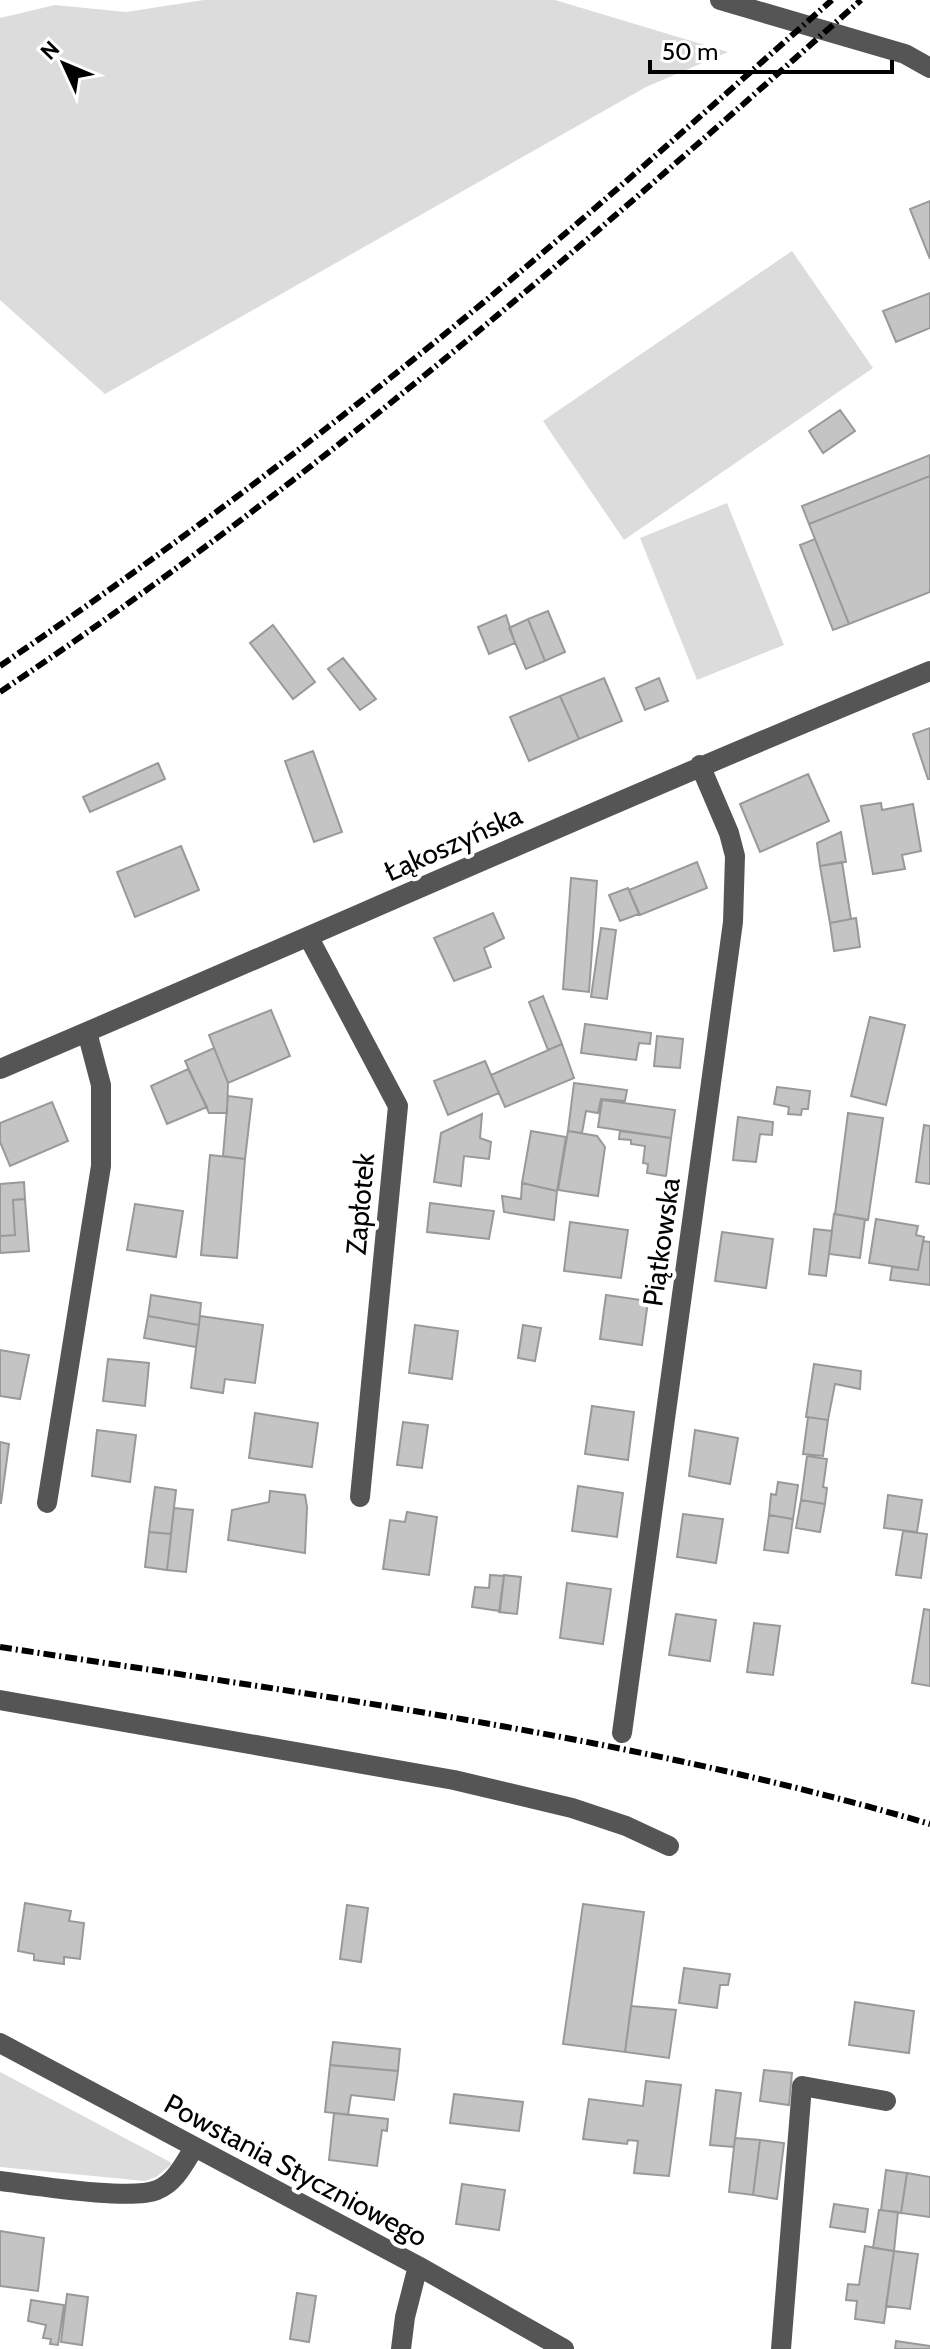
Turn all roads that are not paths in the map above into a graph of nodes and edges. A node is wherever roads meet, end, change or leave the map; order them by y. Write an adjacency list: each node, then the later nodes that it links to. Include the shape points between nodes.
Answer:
1 (720, 0): 3 (street)
2 (930, 52): 3 (street)
3 (905, 54): 4 (street)
4 (930, 68)
5 (930, 671): 6 (street, Łąkoszyńska)
6 (700, 765): 7 (street, Łąkoszyńska); 13 (street, Piątkowska, via 735,856 733,922)
7 (309, 938): 8 (street, Łąkoszyńska); 10 (street, Zapłotek, via 398,1106)
8 (87, 1032): 9 (street, Łąkoszyńska); 11 (street, via 101,1085 101,1166)
9 (0, 1069)
10 (360, 1497)
11 (47, 1503)
12 (0, 1700): 14 (street, via 454,1780 572,1808)
13 (622, 1733)
14 (669, 1846)
15 (0, 2043): 17 (street, Powstania Styczniowego)
16 (886, 2101): 22 (street, via 802,2086)
17 (194, 2148): 18 (street, via 175,2179 157,2190 133,2194); 19 (street, Powstania Styczniowego)
18 (0, 2181)
19 (418, 2266): 20 (street); 21 (street, Powstania Styczniowego)
20 (401, 2349)
21 (564, 2349)
22 (781, 2349)

